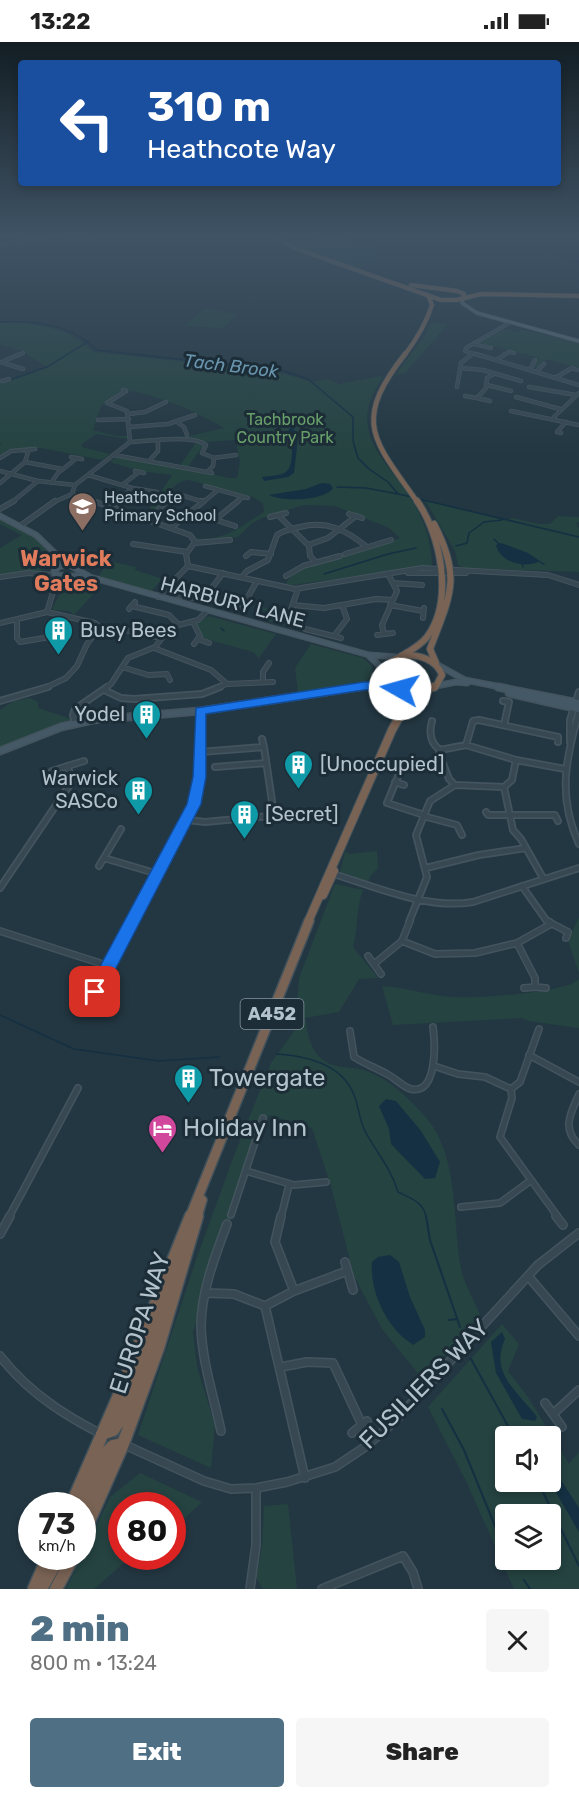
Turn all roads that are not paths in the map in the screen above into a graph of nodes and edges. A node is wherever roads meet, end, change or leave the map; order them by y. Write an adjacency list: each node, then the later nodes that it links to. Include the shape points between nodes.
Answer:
1 (430, 310): 84 (highway, via 419,336 383,383 373,425 380,448)
2 (467, 310): 4 (main road)
3 (471, 310): 4 (main road)
4 (507, 324): 5 (main road); 6 (street)
5 (579, 341)
6 (472, 344): 7 (street); 10 (street, via 464,350)
7 (491, 348)
8 (23, 353): 13 (street)
9 (514, 353): 11 (street, via 507,351)
10 (471, 355): 11 (street); 16 (street)
11 (496, 360): 17 (street)
12 (535, 360): 17 (street)
13 (1, 362): 15 (street, via 21,370)
14 (544, 364): 19 (street)
15 (28, 367)
16 (460, 368): 20 (street); 25 (street)
17 (530, 370): 19 (street)
18 (577, 370): 21 (street, via 570,367)
19 (539, 372): 21 (street)
20 (494, 374): 22 (street); 23 (street, via 487,378)
21 (555, 378): 24 (street)
22 (521, 381)
23 (487, 385): 28 (street); 32 (street)
24 (579, 385)
25 (456, 387)
26 (529, 387): 29 (street)
27 (126, 390): 39 (street, via 107,403)
28 (512, 391)
29 (578, 394): 33 (street)
30 (465, 396): 32 (street)
31 (515, 397): 37 (street)
32 (477, 398): 34 (street)
33 (571, 399): 35 (street); 37 (street)
34 (490, 401)
35 (579, 401)
36 (166, 402): 39 (street, via 145,412)
37 (560, 409): 41 (street)
38 (512, 413): 41 (street)
39 (129, 414): 43 (street)
40 (195, 415): 44 (street)
41 (554, 417): 45 (street)
42 (98, 420): 43 (street)
43 (129, 420): 47 (street)
44 (177, 422): 47 (street); 49 (street)
45 (566, 422): 46 (street); 48 (street)
46 (579, 425)
47 (130, 427): 51 (street)
48 (557, 432)
49 (187, 435)
50 (158, 441): 51 (street); 58 (street, via 203,442 206,444 202,453); 59 (street, via 158,451)
51 (130, 442): 54 (street)
52 (28, 449): 53 (street); 57 (street, via 9,451); 60 (street)
53 (35, 449)
54 (114, 455): 59 (street); 65 (street)
55 (236, 455): 58 (street)
56 (71, 457): 61 (street, via 80,459)
57 (0, 458)
58 (213, 458): 59 (street, via 210,472)
59 (150, 460)
60 (25, 462): 61 (street); 64 (street)
61 (62, 469): 68 (street)
62 (0, 471): 64 (street)
63 (140, 472): 70 (street)
64 (12, 474): 66 (street); 67 (street)
65 (88, 475): 69 (street); 70 (street)
66 (38, 481): 68 (street); 79 (street, via 18,499)
67 (0, 483)
68 (51, 483): 69 (street)
69 (75, 485): 75 (street)
70 (122, 485): 72 (street)
71 (205, 486): 73 (street)
72 (132, 488): 74 (street); 80 (street)
73 (218, 490): 77 (street); 91 (street, via 246,497)
74 (157, 492)
75 (72, 494): 80 (street); 92 (street, via 56,499)
76 (178, 494): 77 (street)
77 (203, 502): 81 (street)
78 (165, 503): 90 (street)
79 (0, 508)
80 (110, 508): 90 (street)
81 (191, 512): 91 (street); 94 (street)
82 (286, 513): 85 (street)
83 (349, 514): 87 (street)
84 (425, 514): 115 (highway); 115 (highway, via 434,523)
85 (278, 515): 88 (street); 95 (street)
86 (0, 516): 92 (street)
87 (356, 516): 89 (street); 96 (street)
88 (270, 517)
89 (362, 518)
90 (148, 520): 94 (street)
91 (215, 520): 93 (street)
92 (21, 526): 108 (street)
93 (234, 526)
94 (171, 528): 100 (street, via 190,535)
95 (292, 528): 96 (street, via 318,522); 102 (street); 106 (street, via 276,536)
96 (340, 529): 102 (street, via 325,540); 104 (street)
97 (230, 540): 99 (street)
98 (391, 540): 104 (street)
99 (222, 541): 100 (street); 103 (street)
100 (195, 543): 105 (street)
101 (133, 544): 105 (street)
102 (308, 545): 111 (street)
103 (225, 546)
104 (367, 547): 107 (street)
105 (188, 552): 113 (street)
106 (271, 554): 109 (street, via 251,552); 123 (street, via 264,564)
107 (345, 554)
108 (56, 556): 112 (street); 116 (street)
109 (246, 556)
110 (340, 556): 111 (street)
111 (316, 562): 120 (street)
112 (67, 564): 114 (street, HARBURY LANE); 116 (street)
113 (188, 566): 117 (street); 131 (street)
114 (78, 569): 119 (street); 122 (street, HARBURY LANE)
115 (447, 571): 118 (street); 128 (street, via 548,575); 162 (highway, via 426,641); 164 (highway, via 449,603 430,649)
116 (56, 572): 119 (street, HARBURY LANE); 121 (street); 125 (street)
117 (223, 573): 123 (street); 133 (street)
118 (388, 574): 126 (street); 129 (street)
119 (71, 576): 122 (street, HARBURY LANE); 125 (street)
120 (286, 576)
121 (0, 577)
122 (90, 577): 131 (street, HARBURY LANE)
123 (242, 577): 124 (street)
124 (257, 580): 129 (street); 138 (street, via 242,607)
125 (60, 582): 141 (street)
126 (393, 583): 127 (street); 132 (street, via 397,591)
127 (422, 585)
128 (579, 585)
129 (298, 589): 139 (street, via 292,607)
130 (176, 595): 133 (street)
131 (158, 597): 140 (street, HARBURY LANE)
132 (393, 600): 136 (street); 139 (street, via 379,598)
133 (202, 601): 134 (street)
134 (222, 604): 135 (street); 142 (street)
135 (232, 605)
136 (390, 605): 143 (street, via 423,609); 152 (street, via 382,625)
137 (132, 606): 147 (street, via 169,615)
138 (252, 606)
139 (342, 606): 154 (street, via 347,619)
140 (208, 610): 142 (street, HARBURY LANE); 145 (street)
141 (47, 612): 144 (street); 148 (street)
142 (216, 613): 161 (street, HARBURY LANE)
143 (423, 618)
144 (17, 620): 146 (street); 151 (street, via 20,642)
145 (193, 621): 147 (street); 157 (street)
146 (0, 623)
147 (178, 624): 155 (street)
148 (99, 627): 155 (street); 178 (street, via 66,678)
149 (305, 629): 154 (street)
150 (393, 633): 152 (street)
151 (62, 634)
152 (384, 634): 153 (street)
153 (377, 635)
154 (334, 636): 156 (street)
155 (162, 638): 160 (street)
156 (341, 638)
157 (198, 639): 158 (street); 159 (street)
158 (209, 643)
159 (194, 644)
160 (154, 648): 165 (street, via 130,657); 172 (street, via 213,670)
161 (369, 655): 162 (street, HARBURY LANE); 167 (street, HARBURY LANE)
162 (399, 657): 164 (highway, via 417,656); 167 (highway, via 389,662)
163 (269, 663): 166 (street)
164 (437, 664): 174 (highway, via 442,675); 182 (street, via 465,680)
165 (122, 667): 169 (street, via 148,677 167,674); 176 (street)
166 (264, 671): 168 (street); 170 (street)
167 (384, 671): 173 (street, via 379,680); 175 (highway, via 387,679)
168 (272, 673)
169 (170, 680)
170 (263, 682): 171 (street); 172 (street)
171 (273, 682)
172 (227, 684): 176 (street, via 202,694 134,699)
173 (364, 686): 175 (street); 183 (street)
174 (434, 687): 175 (highway, via 416,691); 182 (street, via 463,682); 189 (highway, EUROPA WAY / A452, via 410,706)
175 (399, 688): 189 (highway, EUROPA WAY / A452, via 407,703)
176 (104, 690): 185 (street, via 75,709)
177 (579, 692): 182 (street)
178 (0, 701)
179 (503, 701): 180 (street)
180 (509, 702): 181 (street); 186 (street)
181 (516, 704)
182 (577, 706): 202 (street)
183 (200, 711): 185 (street); 196 (street)
184 (432, 721): 187 (street)
185 (75, 723): 195 (street)
186 (504, 725): 190 (street); 192 (street, via 473,721)
187 (429, 729): 188 (street); 194 (street, via 434,746)
188 (421, 730)
189 (390, 735): 217 (highway, EUROPA WAY / A452)
190 (558, 738)
191 (262, 739): 193 (street)
192 (466, 745): 194 (street); 197 (street)
193 (264, 747): 196 (street); 199 (street)
194 (440, 750): 207 (street)
195 (0, 751)
196 (200, 752): 214 (street, via 198,793)
197 (516, 760): 202 (street); 208 (street, via 512,780)
198 (84, 761): 200 (street)
199 (266, 763): 201 (street); 211 (street)
200 (67, 766): 203 (street); 229 (street, via 72,778 69,786)
201 (215, 767)
202 (565, 769): 219 (street, via 564,803)
203 (52, 771)
204 (399, 774): 205 (street)
205 (395, 782): 206 (street); 212 (street, via 387,800 389,805)
206 (404, 785)
207 (454, 785): 208 (street); 212 (street, via 430,801)
208 (502, 787): 213 (street)
209 (302, 813): 211 (street)
210 (486, 814): 213 (street)
211 (274, 815): 214 (street, via 205,822)
212 (424, 815): 218 (street, via 457,825); 223 (street, via 416,835)
213 (508, 816): 215 (street, via 555,812); 220 (street)
214 (187, 820): 225 (street)
215 (558, 821)
216 (121, 829): 221 (street)
217 (348, 830): 226 (highway, EUROPA WAY / A452); 231 (highway, EUROPA WAY / A452)
218 (462, 835)
219 (579, 844)
220 (526, 848): 223 (street, via 470,856); 227 (street)
221 (104, 858): 222 (street); 225 (street)
222 (99, 866)
223 (426, 868): 230 (street, via 427,877)
224 (579, 868): 227 (street)
225 (158, 874): 239 (street)
226 (333, 874): 230 (street); 231 (highway, EUROPA WAY / A452)
227 (543, 878): 228 (street)
228 (522, 886): 230 (street, via 454,905); 232 (street)
229 (0, 888)
230 (418, 899): 235 (street)
231 (314, 909): 255 (highway, EUROPA WAY / A452)
232 (551, 924): 233 (street, via 567,935); 236 (street)
233 (570, 925)
234 (0, 931): 239 (street)
235 (402, 941): 236 (street, via 435,954 455,955); 238 (street)
236 (517, 943): 241 (street, via 535,978)
237 (368, 956): 238 (street)
238 (374, 964): 240 (street)
239 (109, 966): 244 (street)
240 (381, 974)
241 (535, 987): 242 (street); 243 (street)
242 (524, 988)
243 (546, 988)
244 (95, 992)
245 (433, 1028): 249 (street)
246 (539, 1029): 248 (street)
247 (350, 1031): 249 (street, via 354,1057 409,1088 423,1086)
248 (529, 1055): 250 (street); 252 (street, via 520,1082)
249 (434, 1066): 252 (street, via 485,1077)
250 (579, 1082)
251 (78, 1088): 266 (street)
252 (511, 1089): 259 (street, via 500,1137)
253 (579, 1094): 256 (street, via 566,1126 569,1137)
254 (263, 1118): 257 (street)
255 (230, 1120): 267 (highway, EUROPA WAY / A452); 284 (highway, EUROPA WAY / A452)
256 (579, 1144)
257 (246, 1172): 260 (street); 262 (street)
258 (326, 1182): 260 (street, via 302,1187)
259 (530, 1182): 261 (street, via 500,1203); 264 (street)
260 (289, 1185): 272 (street, via 275,1242)
261 (461, 1207)
262 (231, 1215)
263 (227, 1224): 273 (street)
264 (563, 1225)
265 (579, 1233): 270 (street, FUSILIERS WAY)
266 (0, 1234)
267 (184, 1262): 284 (highway, via 122,1417); 285 (highway, EUROPA WAY / A452, via 168,1322)
268 (345, 1262): 269 (street)
269 (347, 1271): 271 (street); 272 (street)
270 (528, 1276): 275 (street); 286 (street, FUSILIERS WAY, via 380,1435 335,1467)
271 (353, 1290)
272 (294, 1291): 274 (street)
273 (207, 1293): 274 (street, via 234,1294); 282 (street, via 201,1327)
274 (265, 1306): 277 (street)
275 (579, 1336)
276 (0, 1356): 284 (street, FUSILIERS WAY, via 38,1397)
277 (281, 1367): 283 (street, via 301,1362 333,1363 364,1423); 286 (street)
278 (579, 1390): 280 (street)
279 (545, 1403): 280 (street)
280 (554, 1414): 281 (street)
281 (562, 1427)
282 (221, 1431)
283 (352, 1433)
284 (106, 1436): 285 (street, FUSILIERS WAY); 288 (highway, EUROPA WAY / A452)
285 (123, 1444): 287 (street, FUSILIERS WAY, via 218,1486); 289 (highway, via 112,1446 106,1453); 290 (highway, EUROPA WAY / A452)
286 (305, 1478): 287 (street, FUSILIERS WAY)
287 (256, 1488): 297 (street, via 256,1545)
288 (78, 1492)
289 (89, 1492)
290 (96, 1505)
291 (42, 1570): 294 (highway)
292 (52, 1570): 295 (highway)
293 (66, 1570): 296 (highway)
294 (34, 1589)
295 (41, 1589)
296 (56, 1589)
297 (249, 1589)
298 (322, 1589): 299 (street, via 404,1556)
299 (418, 1589)

